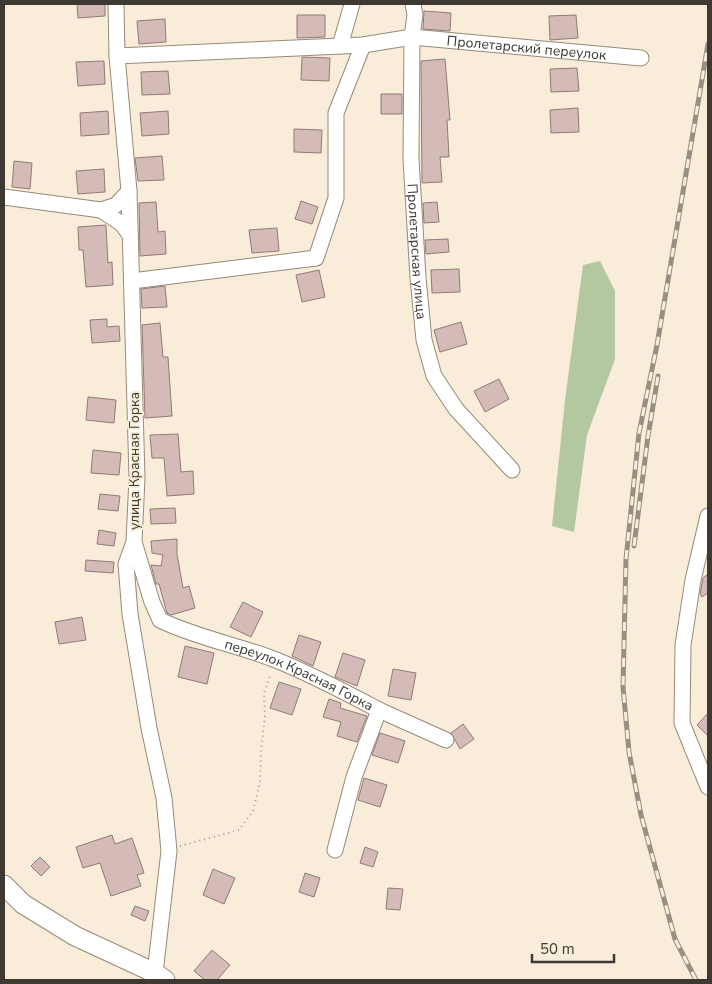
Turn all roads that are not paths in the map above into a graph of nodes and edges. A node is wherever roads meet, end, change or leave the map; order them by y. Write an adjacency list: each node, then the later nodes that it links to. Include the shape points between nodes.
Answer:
1 (116, 4): 7 (street)
2 (352, 4): 6 (street)
3 (413, 4): 4 (street, Пролетарская улица, via 416,15)
4 (412, 37): 5 (street, Пролетарский переулок); 8 (street, Пролетарский переулок); 14 (street, Пролетарская улица, via 411,159 424,340 434,376 456,409)
5 (363, 45): 6 (street, Пролетарский переулок); 13 (street, via 336,113 336,198 316,258)
6 (340, 46): 7 (street, Пролетарский переулок)
7 (117, 56): 9 (street, улица Красная Горка)
8 (641, 58)
9 (129, 191): 11 (street, via 116,205); 12 (street, улица Красная Горка)
10 (4, 197): 11 (street)
11 (101, 210): 12 (street, via 122,224)
12 (130, 235): 13 (street, улица Красная Горка)
13 (132, 281): 16 (street, улица Красная Горка, via 137,478)
14 (512, 470)
15 (708, 516): 19 (street, via 693,580 683,645 682,723)
16 (134, 542): 17 (street, переулок Красная Горка, via 160,620 276,660); 22 (street, улица Красная Горка, via 126,564 130,614 164,798 169,851)
17 (379, 710): 18 (street); 20 (street, переулок Красная Горка, via 354,777)
18 (446, 740)
19 (708, 787)
20 (335, 850)
21 (4, 885): 22 (main road, via 23,904 74,936)
22 (157, 978)

